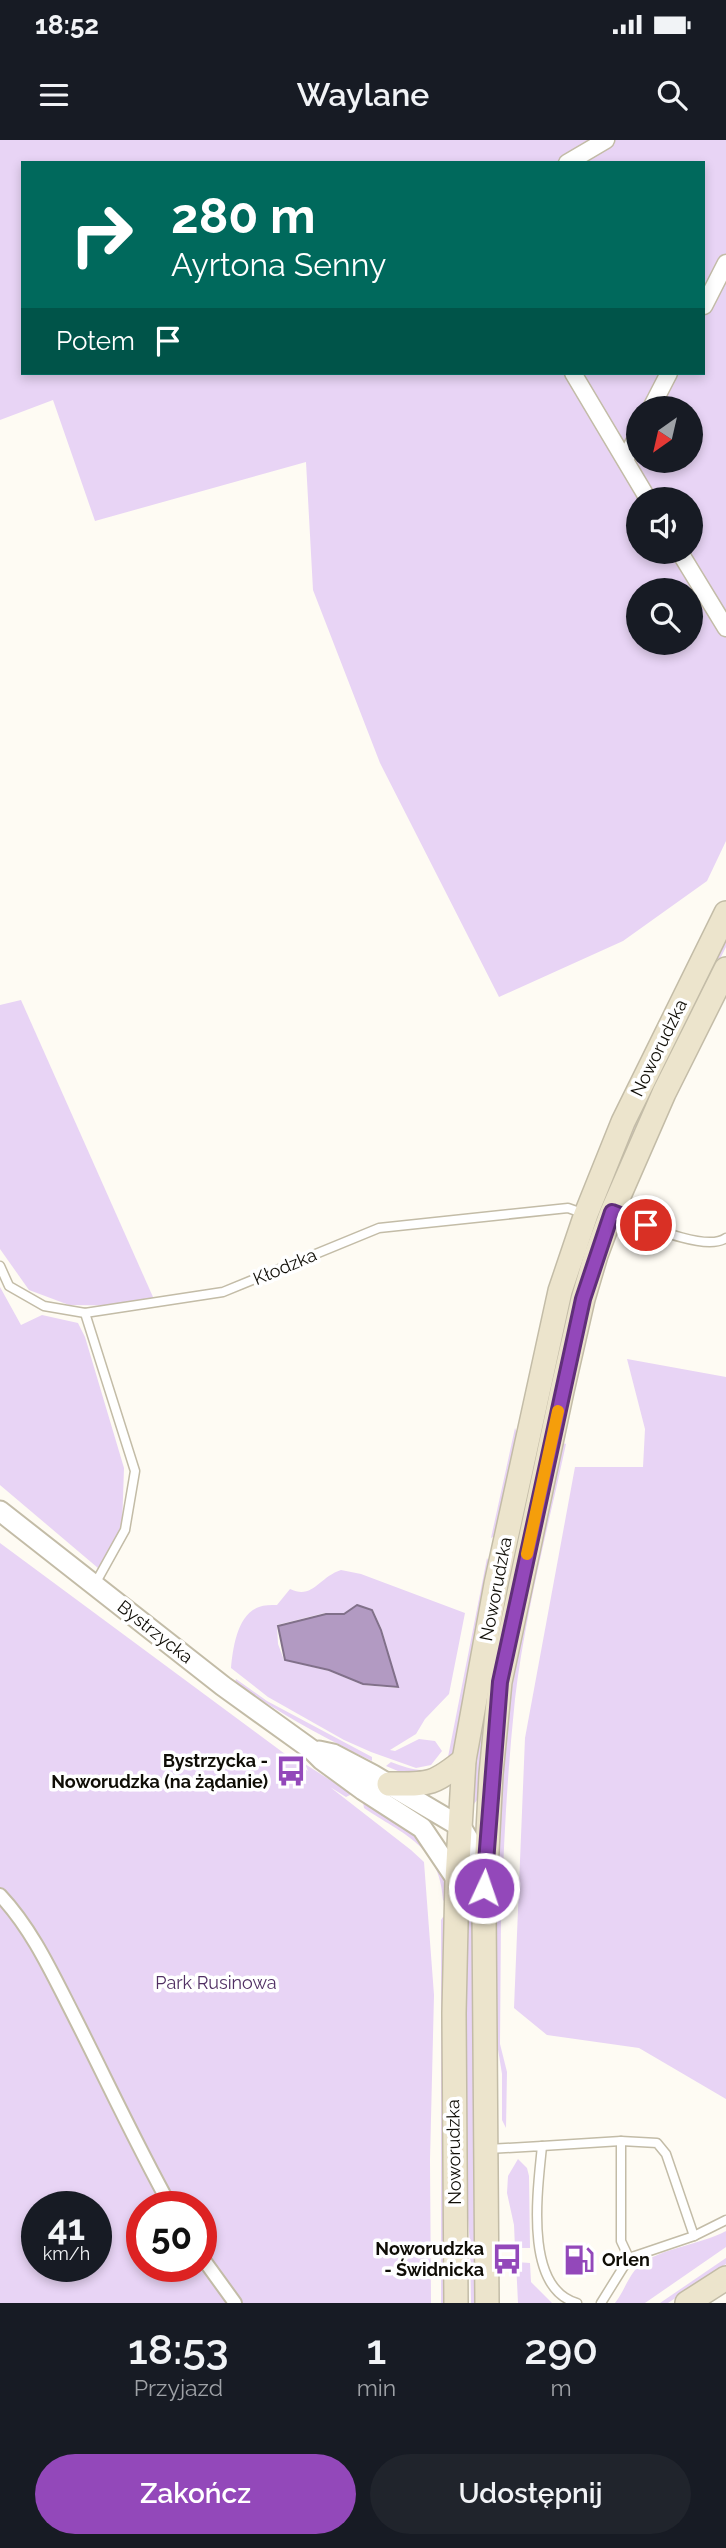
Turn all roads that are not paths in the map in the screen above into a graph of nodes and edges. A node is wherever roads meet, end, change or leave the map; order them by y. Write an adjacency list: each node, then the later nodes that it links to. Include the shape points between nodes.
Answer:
1 (606, 140): 2 (street)
2 (571, 161)
3 (726, 262): 4 (street)
4 (705, 304)
5 (574, 375): 8 (street)
6 (668, 375): 7 (street)
7 (658, 396)
8 (625, 460): 9 (street)
9 (641, 487)
10 (687, 564): 11 (street)
11 (726, 628)
12 (726, 913): 15 (main road, Noworudzka, via 629,1110)
13 (723, 982): 14 (main road, Noworudzka, via 664,1093)
14 (612, 1212): 16 (lane, via 704,1243); 24 (main road, Noworudzka, via 583,1299 521,1578 500,1682)
15 (586, 1214): 18 (lane, Kłodzka, via 568,1208 379,1228 223,1292); 22 (main road, Noworudzka, via 560,1291 496,1584)
16 (726, 1238)
17 (0, 1266): 18 (lane, Kłodzka, via 9,1286 44,1306)
18 (85, 1313): 20 (lane, via 135,1471 125,1530)
19 (0, 1511): 20 (street, Bystrzycka)
20 (94, 1584): 21 (street, Bystrzycka)
21 (312, 1750): 23 (street, Bystrzycka, via 333,1754); 26 (street, Bystrzycka)
22 (464, 1760): 23 (main road, via 435,1781); 25 (main road, Noworudzka)
23 (388, 1784): 25 (street, Bystrzycka)
24 (489, 1806): 25 (street); 27 (main road, Noworudzka)
25 (461, 1827): 26 (street); 27 (street, Bystrzycka); 28 (main road, Noworudzka)
26 (422, 1828): 28 (street, Bystrzycka)
27 (485, 1867): 32 (main road, Noworudzka)
28 (457, 1880): 40 (main road, Noworudzka)
29 (0, 1895): 33 (street, via 52,1973)
30 (621, 2141): 31 (lane); 35 (lane, via 657,2143 666,2154); 36 (lane, via 621,2241)
31 (541, 2146): 32 (lane); 42 (lane, via 536,2220 542,2255 550,2284)
32 (486, 2149): 41 (main road, Noworudzka)
33 (162, 2191)
34 (726, 2220): 35 (lane)
35 (694, 2236): 36 (lane)
36 (629, 2258): 43 (lane)
37 (217, 2278): 39 (street)
38 (710, 2290): 44 (main road)
39 (235, 2303)
40 (456, 2303)
41 (487, 2303)
42 (577, 2303)
43 (601, 2303)
44 (687, 2303)

